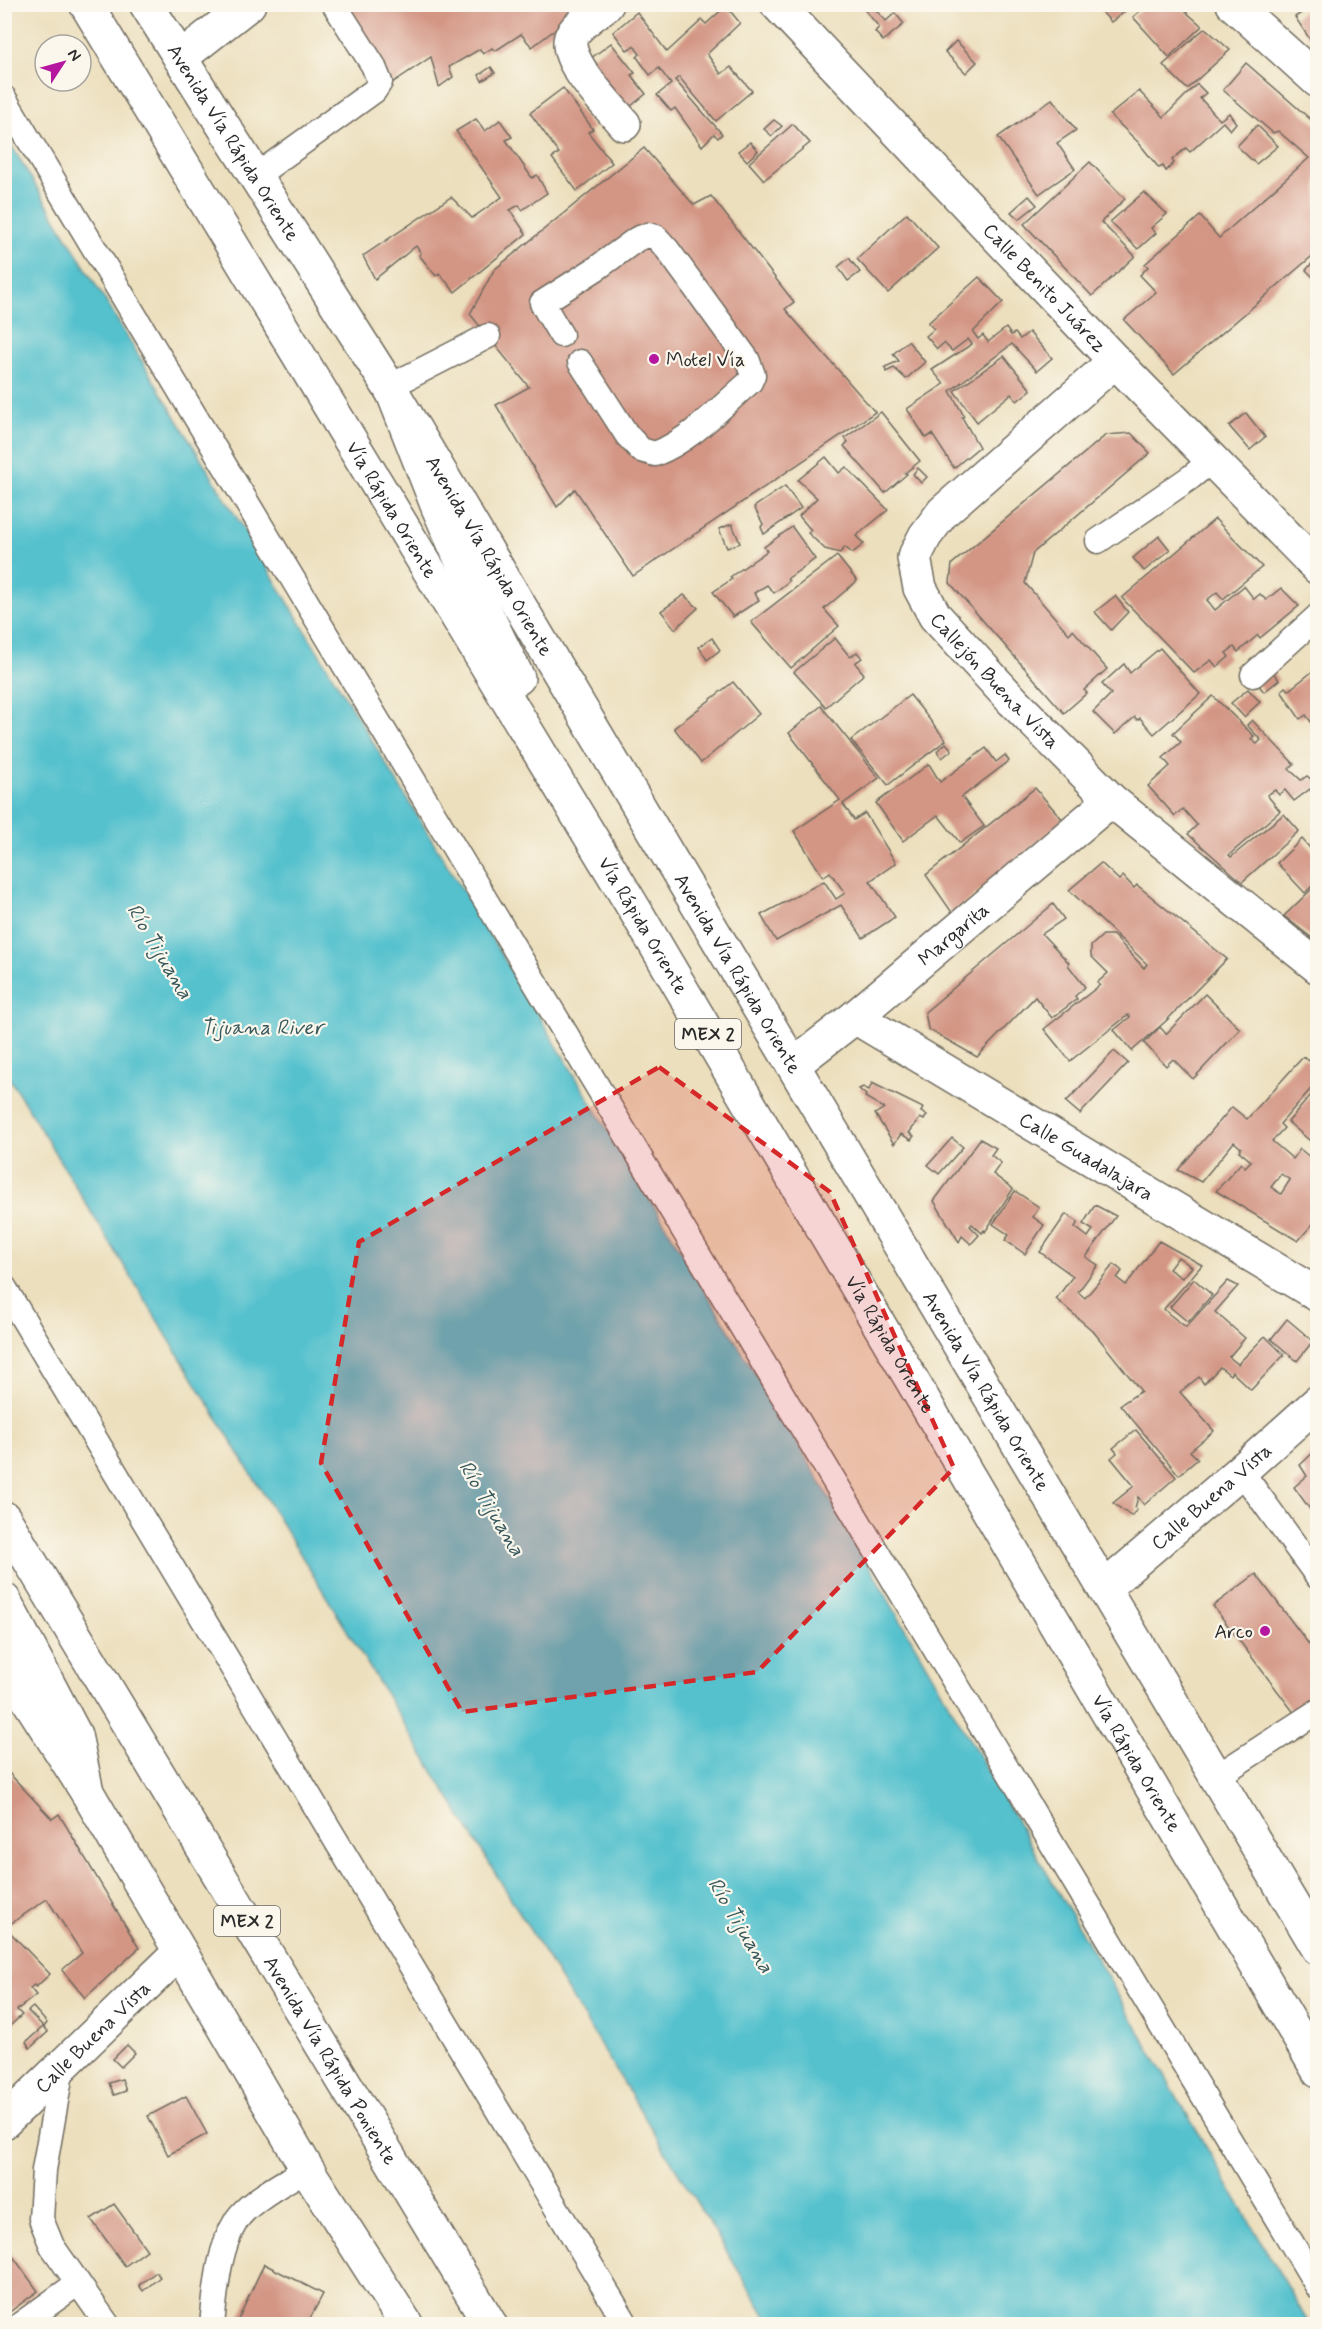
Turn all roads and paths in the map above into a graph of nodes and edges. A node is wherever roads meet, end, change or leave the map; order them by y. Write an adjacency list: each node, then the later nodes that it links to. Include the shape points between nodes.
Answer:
1 (87, 4): 24 (main road, Vía Rápida Oriente / MEX 2)
2 (147, 4): 8 (main road, Avenida Vía Rápida Oriente)
3 (249, 4): 8 (main road)
4 (333, 4): 12 (lane, via 380,82 374,91)
5 (607, 4): 11 (main road, via 572,35 568,46 575,64)
6 (777, 4): 15 (main road, Calle Benito Juárez)
7 (1233, 4): 9 (main road)
8 (180, 58): 12 (main road, Avenida Vía Rápida Oriente)
9 (1317, 81)
10 (4, 98): 49 (lane)
11 (624, 124)
12 (256, 176): 17 (main road, Avenida Vía Rápida Oriente)
13 (561, 334): 16 (lane, via 537,305 648,235 656,237 667,249 747,359 753,375 695,432 655,454 641,450 627,435)
14 (488, 336): 17 (lane)
15 (1115, 361): 18 (main road, Calle Benito Juárez); 23 (main road, Callejón Buena Vista, via 943,512 914,558 920,588 935,616)
16 (580, 362)
17 (391, 390): 24 (main road, via 474,589); 27 (main road, Avenida Vía Rápida Oriente)
18 (1213, 459): 19 (lane); 20 (main road, Calle Benito Juárez)
19 (1098, 541)
20 (1317, 568)
21 (1317, 616): 22 (lane)
22 (1253, 675)
23 (1111, 800): 25 (main road, Callejón Buena Vista); 26 (main road, Margarita)
24 (638, 915): 42 (main road, Vía Rápida Oriente / MEX 2)
25 (1317, 967)
26 (855, 1017): 27 (main road, Margarita); 29 (main road, Calle Guadalajara)
27 (793, 1065): 34 (main road, Avenida Vía Rápida Oriente)
28 (4, 1287): 55 (lane)
29 (1317, 1295)
30 (1317, 1402): 31 (main road, Calle Buena Vista)
31 (1241, 1471): 33 (lane); 34 (main road, Calle Buena Vista)
32 (4, 1518): 54 (main road, Avenida Vía Rápida Poniente / MEX 2)
33 (1317, 1577)
34 (1104, 1588): 38 (main road, Avenida Vía Rápida Oriente)
35 (4, 1600): 39 (main road, via 75,1736)
36 (4, 1662): 39 (main road)
37 (1317, 1710): 38 (lane)
38 (1216, 1777): 40 (main road, Avenida Vía Rápida Oriente)
39 (87, 1792): 41 (main road)
40 (1312, 1928)
41 (180, 1953): 44 (main road, Calle Buena Vista); 47 (main road)
42 (1272, 1993): 43 (main road); 45 (main road, Vía Rápida Oriente / MEX 2)
43 (1317, 2056)
44 (62, 2067): 46 (main road, Calle Buena Vista); 48 (lane, via 44,2170 41,2219 52,2246)
45 (1317, 2070)
46 (4, 2122)
47 (307, 2169): 52 (lane, via 269,2191 236,2220 220,2260); 53 (main road)
48 (78, 2283): 50 (lane); 51 (lane)
49 (1317, 2287)
50 (21, 2325)
51 (107, 2325)
52 (212, 2325)
53 (406, 2325)
54 (490, 2325)
55 (626, 2325)

